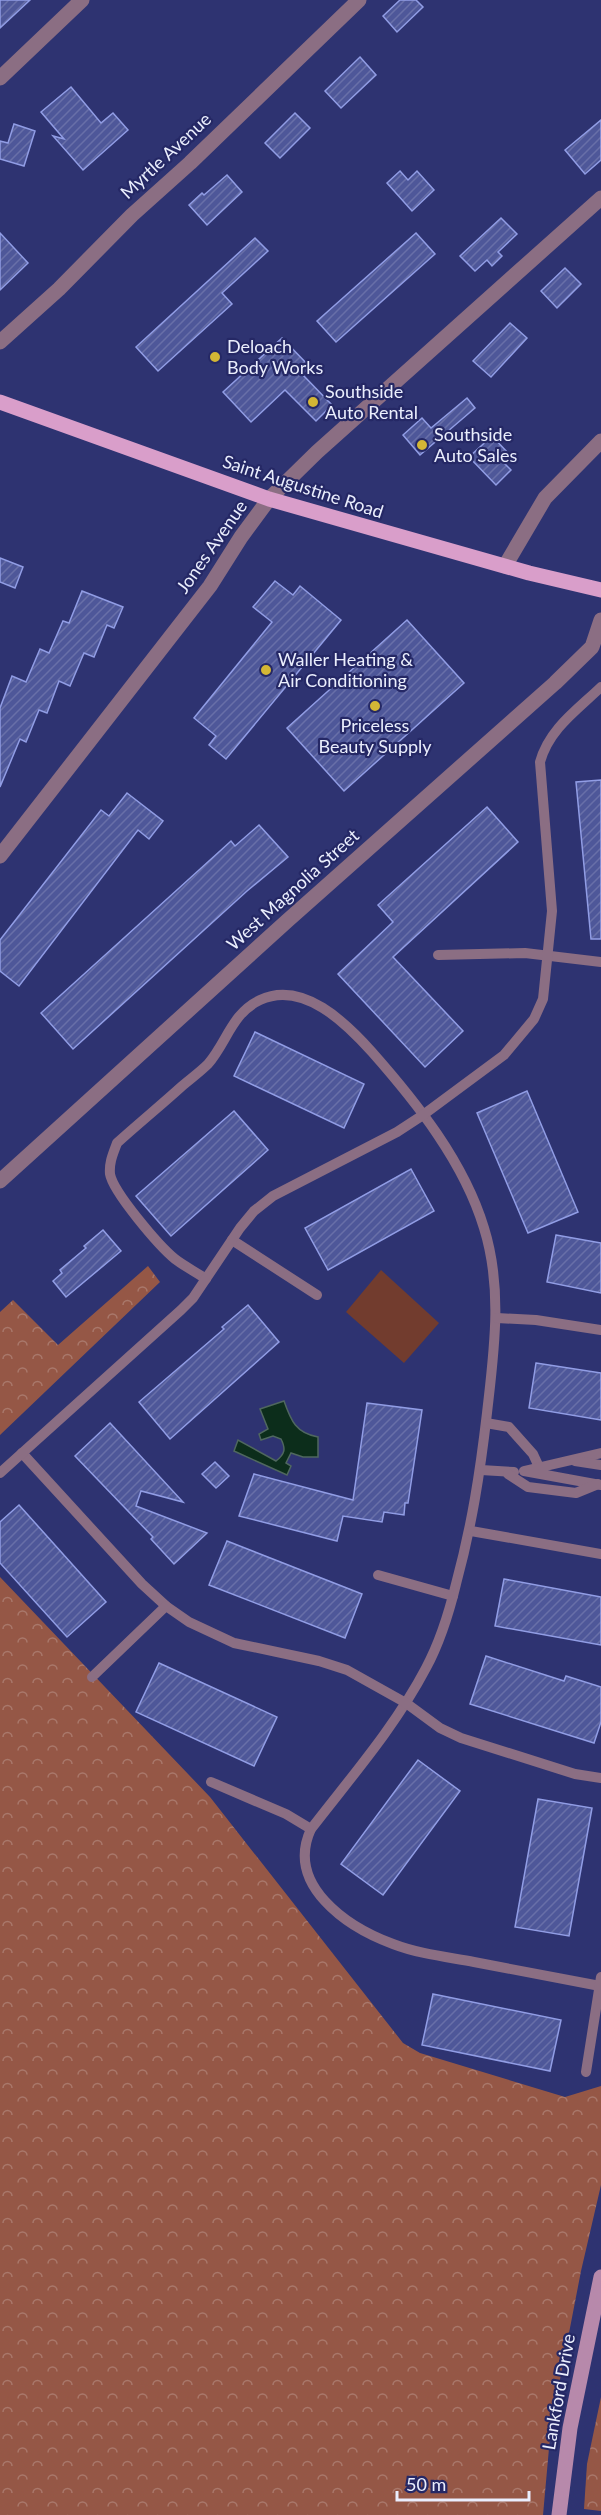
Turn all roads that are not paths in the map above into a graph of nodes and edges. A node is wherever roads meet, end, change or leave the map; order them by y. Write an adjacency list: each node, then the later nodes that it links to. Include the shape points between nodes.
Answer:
1 (82, 0): 4 (street)
2 (359, 0): 3 (street, Myrtle Avenue)
3 (341, 6): 6 (street, Myrtle Avenue, via 190,163)
4 (0, 78)
5 (601, 198): 9 (street, Jones Avenue)
6 (0, 342)
7 (2, 407): 9 (main road, Saint Augustine Road)
8 (601, 441): 10 (street, via 545,498)
9 (269, 499): 10 (main road, Saint Augustine Road); 14 (street, Jones Avenue, via 210,586)
10 (505, 566): 11 (main road, Saint Augustine Road)
11 (601, 590)
12 (601, 620): 19 (street, West Magnolia Street, via 592,647 555,682)
13 (601, 687): 16 (lane, via 554,732 540,762 552,911)
14 (0, 856)
15 (438, 955): 16 (lane)
16 (549, 956): 17 (lane); 18 (lane, via 543,999 522,1036 504,1055)
17 (601, 962)
18 (423, 1115): 20 (lane, via 273,1196 254,1211); 21 (lane, via 358,1036 329,1011 310,1000 283,996 262,998 242,1010 208,1063 117,1143 110,1161 110,1176 126,1203 173,1257); 23 (lane, via 451,1156 484,1226 496,1290)
19 (0, 1181)
20 (232, 1240): 21 (lane); 22 (lane)
21 (206, 1279): 26 (lane, via 181,1310)
22 (316, 1295)
23 (496, 1318): 24 (lane); 25 (lane)
24 (601, 1330)
25 (486, 1423): 30 (lane, via 509,1427); 31 (lane)
26 (22, 1453): 33 (lane); 40 (lane)
27 (601, 1453): 28 (lane)
28 (569, 1460): 29 (lane); 30 (lane)
29 (601, 1465)
30 (539, 1467): 32 (lane)
31 (481, 1470): 34 (lane); 36 (lane)
32 (524, 1471): 34 (lane); 35 (lane)
33 (0, 1473)
34 (508, 1474): 35 (lane, via 528,1487 576,1493)
35 (600, 1484)
36 (471, 1531): 37 (lane); 39 (lane)
37 (601, 1554)
38 (378, 1575): 39 (lane)
39 (453, 1596): 42 (lane, via 439,1641)
40 (166, 1606): 41 (lane); 42 (lane, via 209,1633 243,1646 347,1670)
41 (92, 1677)
42 (406, 1703): 43 (lane, via 461,1738 575,1774); 45 (lane)
43 (601, 1778)
44 (211, 1782): 45 (lane)
45 (311, 1829): 46 (lane, via 304,1843 308,1879 322,1898 369,1933 424,1953)
46 (600, 1981): 47 (lane)
47 (586, 2072)
48 (601, 2277): 49 (main road, Lankford Drive, via 570,2428)
49 (559, 2515)

